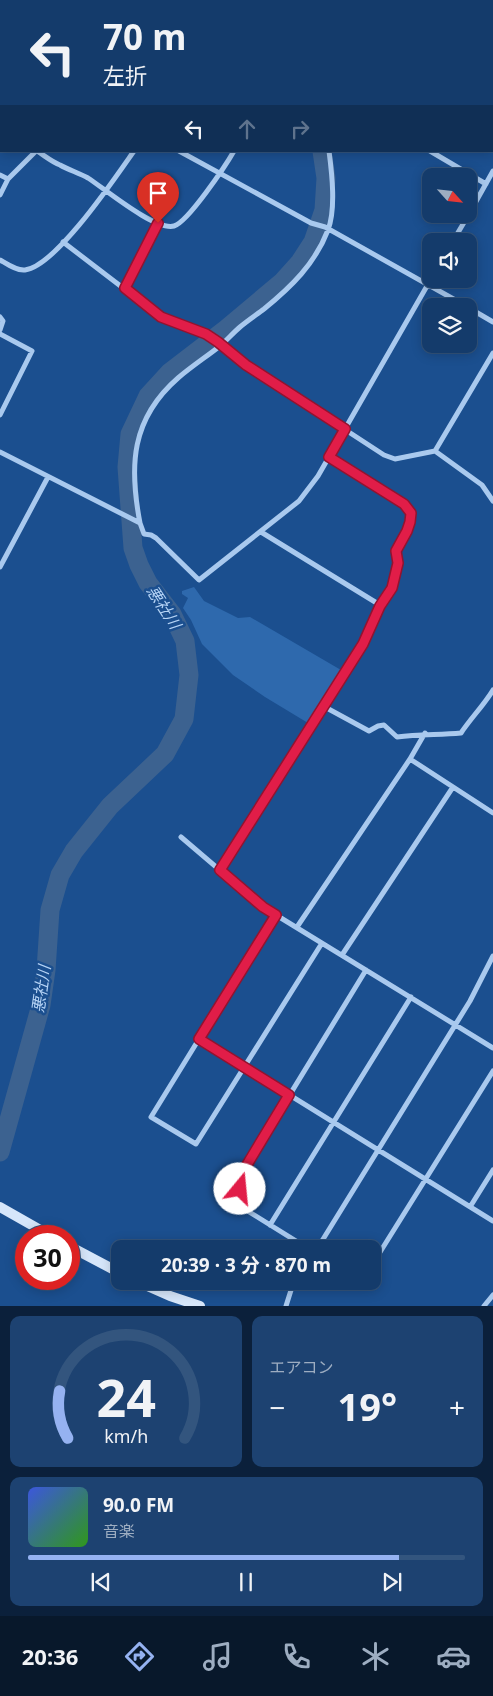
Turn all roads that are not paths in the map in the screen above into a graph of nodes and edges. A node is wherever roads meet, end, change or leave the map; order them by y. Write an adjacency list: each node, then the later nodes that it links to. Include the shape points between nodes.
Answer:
1 (35, 152): 11 (street)
2 (38, 152): 13 (street, via 88,178)
3 (133, 152): 13 (street)
4 (181, 152): 9 (street)
5 (233, 152): 9 (street)
6 (329, 152): 17 (street, via 333,184)
7 (432, 152): 12 (street)
8 (493, 172): 12 (street)
9 (221, 174): 16 (street, via 178,225); 17 (street)
10 (0, 175): 11 (street)
11 (8, 179): 14 (street)
12 (486, 184): 15 (street)
13 (106, 192): 16 (street); 18 (street)
14 (0, 195)
15 (478, 198)
16 (158, 223): 21 (street)
17 (327, 228): 20 (street); 30 (street, via 310,263 296,281)
18 (63, 242): 19 (street, via 31,268 22,270); 21 (street)
19 (0, 260)
20 (422, 277)
21 (125, 288): 30 (street, via 161,317 206,334)
22 (426, 288): 33 (street)
23 (440, 288): 24 (street)
24 (455, 298)
25 (477, 312): 27 (street)
26 (0, 316): 28 (street, via 3,321)
27 (493, 322)
28 (0, 330)
29 (0, 334): 32 (street, via 32,351)
30 (220, 344): 33 (street, via 246,365); 39 (street, via 177,379 158,398 145,418 134,459)
31 (493, 353): 34 (street)
32 (0, 415)
33 (345, 429): 34 (street, via 384,455 396,459); 36 (street)
34 (435, 451): 38 (street, via 482,485)
35 (0, 452): 37 (street)
36 (329, 457): 40 (street, via 299,501); 42 (street, via 404,504 411,513 407,531 396,551 398,563 392,588)
37 (48, 477): 39 (street); 41 (street)
38 (493, 501)
39 (138, 523): 40 (street, via 144,534 156,538 199,580)
40 (261, 532): 42 (street)
41 (0, 567)
42 (380, 606): 44 (street, via 363,644)
43 (493, 690): 45 (street, via 460,733)
44 (323, 706): 45 (street, via 369,731 384,725 397,737); 50 (street)
45 (425, 733): 46 (street)
46 (410, 759): 47 (street); 52 (street)
47 (454, 787): 48 (street); 54 (street)
48 (493, 813)
49 (182, 838): 50 (street)
50 (220, 870): 51 (street)
51 (276, 915): 52 (street); 59 (street)
52 (297, 927): 53 (street)
53 (322, 943): 54 (street); 61 (street)
54 (342, 955): 56 (street)
55 (493, 956): 58 (street)
56 (366, 970): 57 (street); 63 (street)
57 (411, 997): 58 (street); 64 (street)
58 (455, 1024): 60 (street); 65 (street)
59 (199, 1039): 61 (street); 61 (street, via 151,1117 196,1144)
60 (493, 1048)
61 (245, 1067): 63 (street)
62 (493, 1072): 67 (street)
63 (289, 1095): 64 (street); 72 (street, via 242,1173 238,1205)
64 (333, 1123): 65 (street); 72 (street)
65 (378, 1150): 67 (street); 74 (street)
66 (493, 1170): 69 (street)
67 (425, 1180): 69 (street); 75 (street)
68 (0, 1207): 71 (street)
69 (470, 1207): 70 (street)
70 (493, 1221)
71 (32, 1225)
72 (270, 1225): 73 (street)
73 (294, 1240)
74 (323, 1240)
75 (381, 1251)
76 (80, 1252): 77 (street)
77 (111, 1268)
78 (159, 1290): 81 (street)
79 (291, 1290): 82 (street)
80 (493, 1295): 83 (street)
81 (200, 1306)
82 (286, 1306)
83 (484, 1306)

